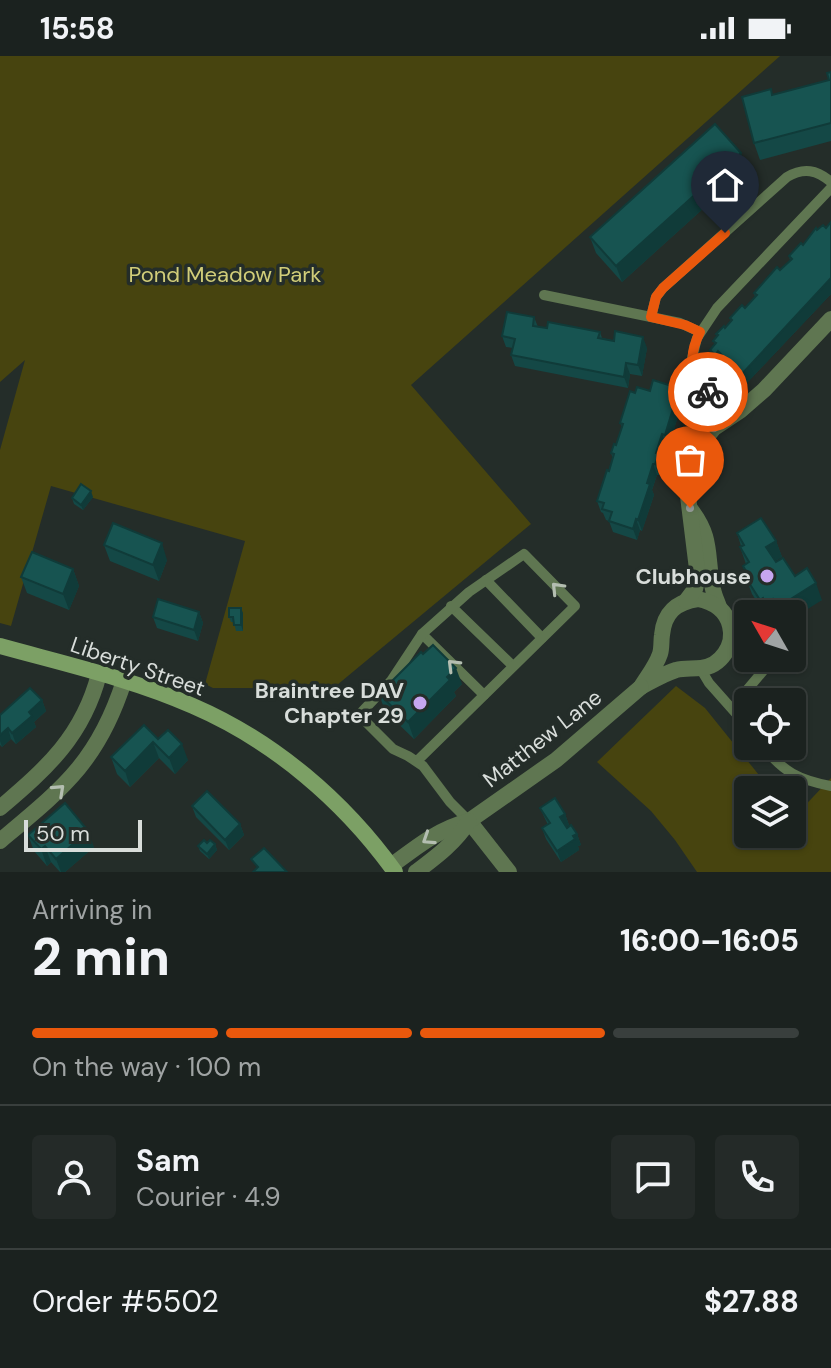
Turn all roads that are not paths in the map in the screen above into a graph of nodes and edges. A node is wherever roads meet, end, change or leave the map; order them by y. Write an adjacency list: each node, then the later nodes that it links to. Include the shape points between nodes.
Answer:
1 (831, 185): 3 (lane, via 811,170 787,177 663,288); 5 (lane)
2 (544, 295): 3 (lane)
3 (651, 317): 5 (lane)
4 (831, 319): 6 (street, via 764,390)
5 (700, 332): 6 (lane, via 693,369)
6 (726, 420): 7 (street, via 702,443 687,488)
7 (690, 508): 9 (street, via 698,577); 11 (street, via 706,539)
8 (486, 580): 10 (lane); 15 (lane); 15 (lane, one-way to 8, via 575,606 524,554)
9 (686, 601): 11 (street, via 709,601); 22 (street, via 668,614 660,653)
10 (451, 606): 12 (lane); 17 (lane)
11 (719, 607): 13 (street)
12 (422, 634): 24 (lane, one-way to 12); 27 (lane, via 391,681 359,715 393,749)
13 (731, 635): 14 (lane); 18 (street, via 718,661)
14 (734, 636)
15 (542, 638): 17 (lane)
16 (0, 646): 20 (main road, Liberty Street)
17 (513, 666): 24 (lane)
18 (700, 668): 22 (street, via 675,670); 25 (lane)
19 (762, 672): 23 (lane)
20 (99, 674): 21 (main road, Liberty Street); 29 (street, via 89,706 65,746)
21 (124, 681): 31 (street, one-way to 21, via 86,761 112,716); 32 (main road, Liberty Street, via 207,712 280,756 345,812)
22 (641, 687): 30 (street, Matthew Lane, via 563,755)
23 (749, 688)
24 (484, 695): 27 (lane)
25 (734, 711)
26 (775, 760): 28 (lane, via 794,775)
27 (417, 761): 30 (lane)
28 (831, 786)
29 (0, 808)
30 (469, 821): 32 (street, Matthew Lane, one-way to 32, via 436,833); 33 (street, Matthew Lane, via 448,847); 34 (street)
31 (0, 841)
32 (393, 869)
33 (416, 872)
34 (509, 872)

